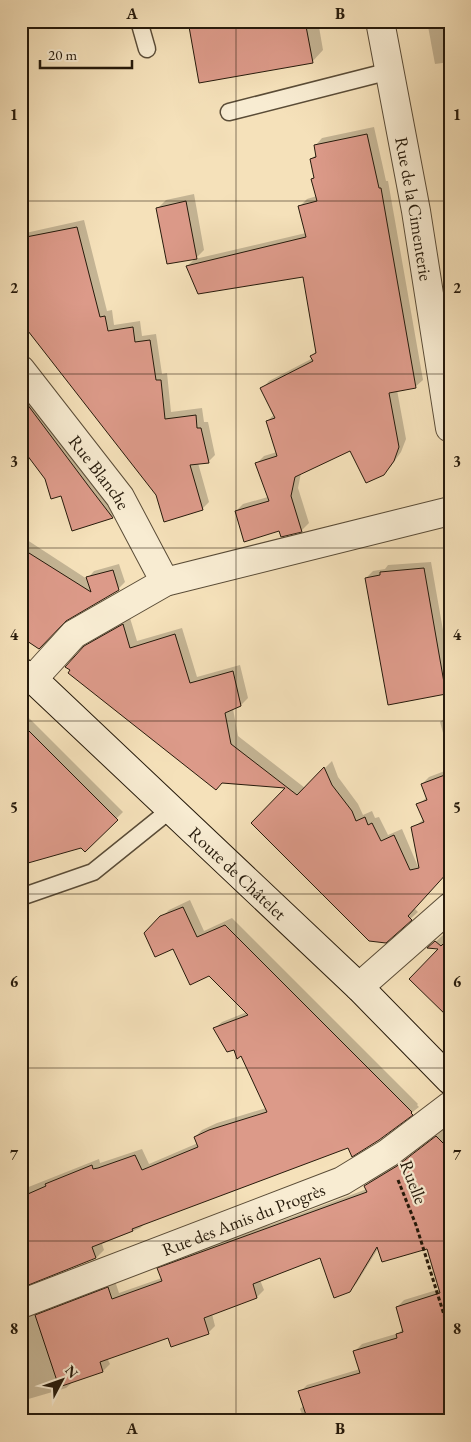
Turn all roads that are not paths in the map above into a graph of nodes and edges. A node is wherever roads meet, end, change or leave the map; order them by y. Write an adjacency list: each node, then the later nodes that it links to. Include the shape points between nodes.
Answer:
1 (139, 21): 3 (lane)
2 (380, 21): 4 (street, Rue de la Cimenterie)
3 (147, 49)
4 (390, 71): 5 (lane); 7 (street, Rue de la Cimenterie)
5 (229, 112)
6 (21, 370): 9 (street, Rue Blanche, via 120,497)
7 (450, 428)
8 (450, 512): 9 (street)
9 (165, 582): 10 (street, via 74,634)
10 (27, 676): 11 (street, Route de Châtelet)
11 (170, 810): 12 (lane, via 93,872); 14 (street, Route de Châtelet)
12 (21, 898)
13 (450, 907): 14 (street)
14 (359, 987): 15 (street, Route de Châtelet)
15 (450, 1080)
16 (450, 1106): 17 (street, Rue des Amis du Progrès, via 388,1154 342,1181)
17 (21, 1304)

